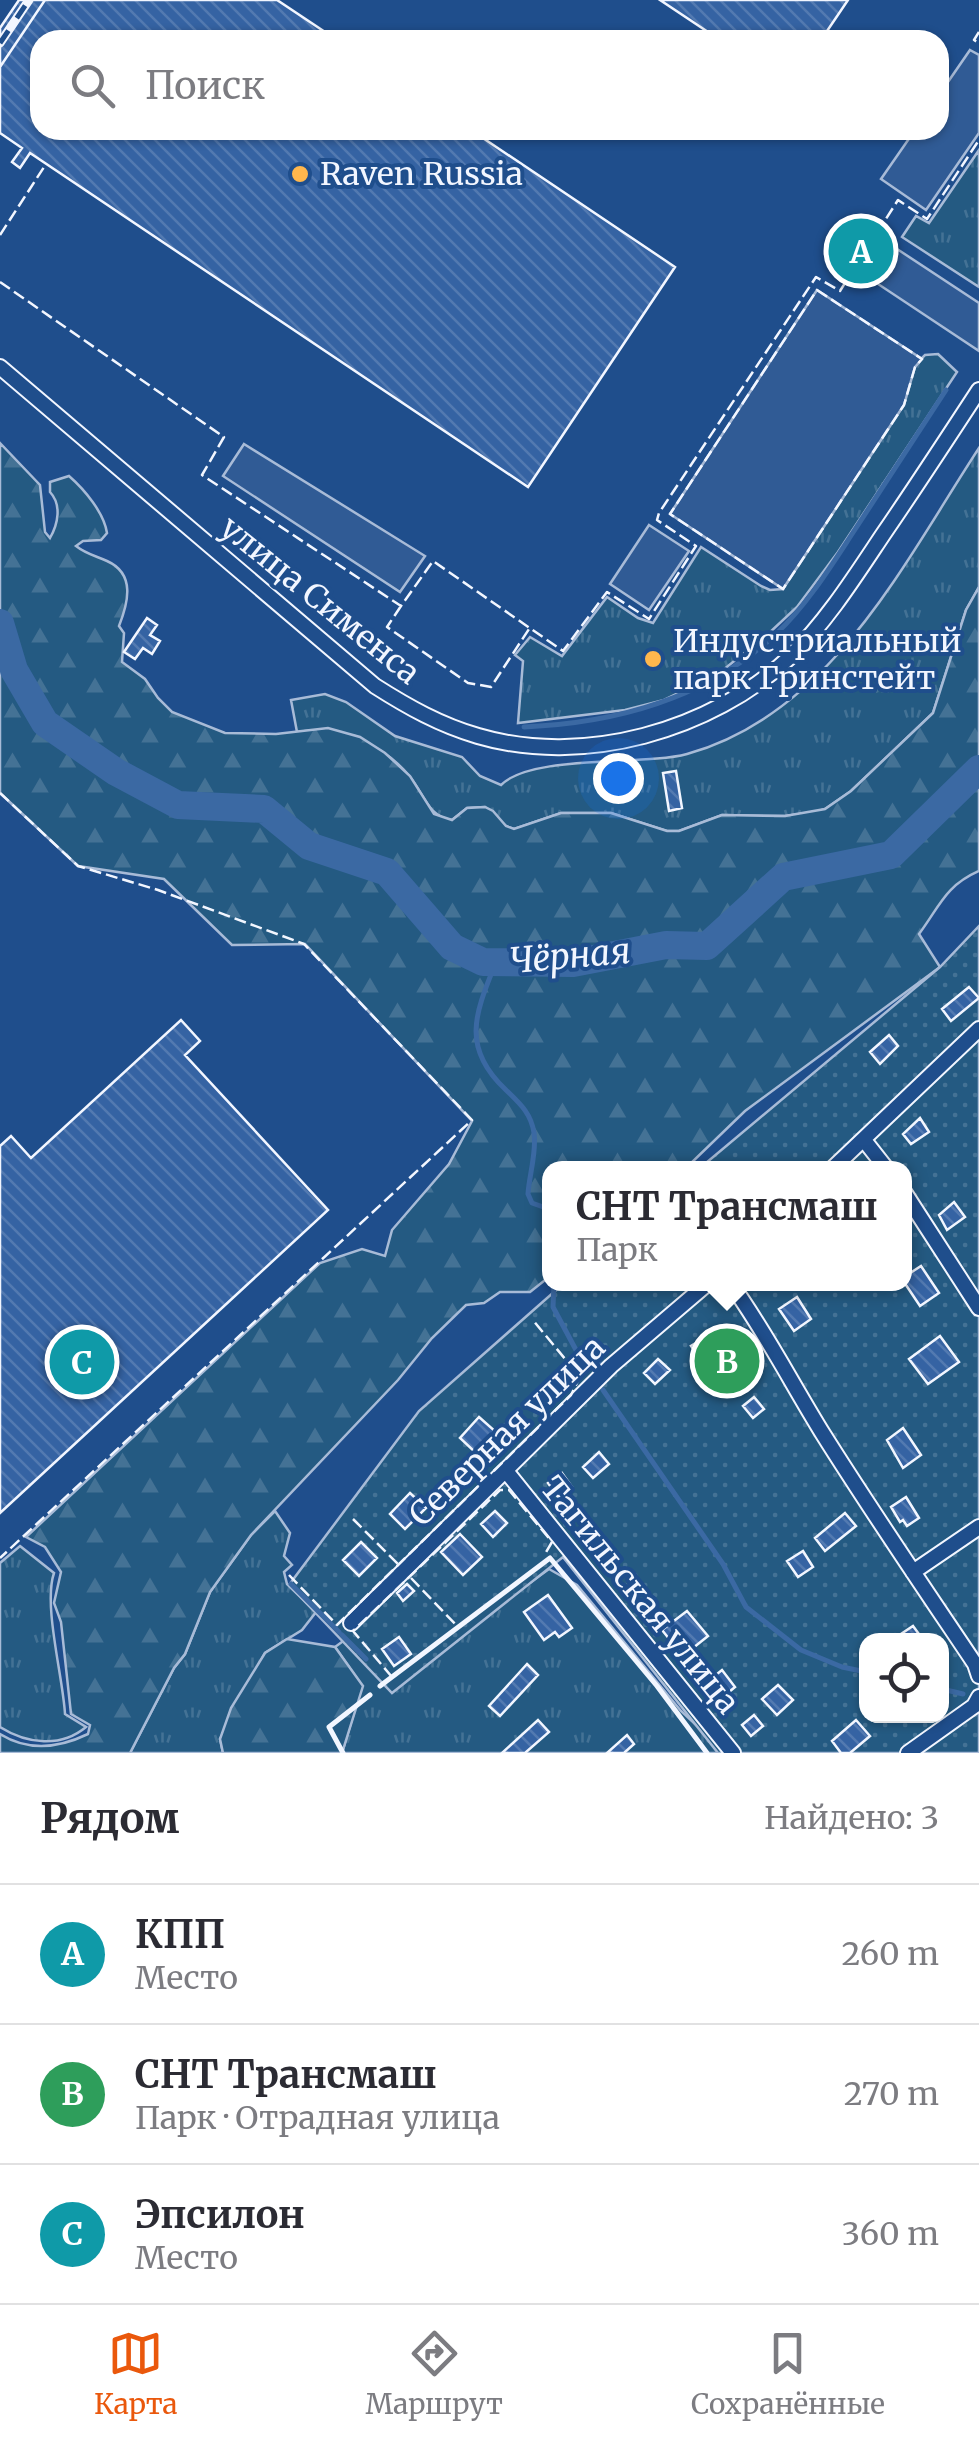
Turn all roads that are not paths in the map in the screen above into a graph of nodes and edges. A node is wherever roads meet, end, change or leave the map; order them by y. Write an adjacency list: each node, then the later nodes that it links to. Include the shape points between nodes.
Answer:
1 (0, 367): 2 (street, улица Сименса, via 375,686 423,716 478,736 535,746 626,739 685,724 740,695 789,657 828,614)
2 (979, 390)
3 (979, 1029): 4 (street)
4 (864, 1140): 5 (street); 6 (street)
5 (840, 1161)
6 (880, 1161)
7 (912, 1204): 10 (street)
8 (699, 1291): 11 (street, Северная улица, via 611,1366)
9 (736, 1291): 13 (street)
10 (979, 1308)
11 (506, 1471): 14 (street, Северная улица); 17 (street, Тагильская улица)
12 (979, 1527): 13 (street)
13 (913, 1572): 15 (street)
14 (350, 1623)
15 (979, 1676)
16 (977, 1701): 18 (street)
17 (733, 1753)
18 (908, 1753)

